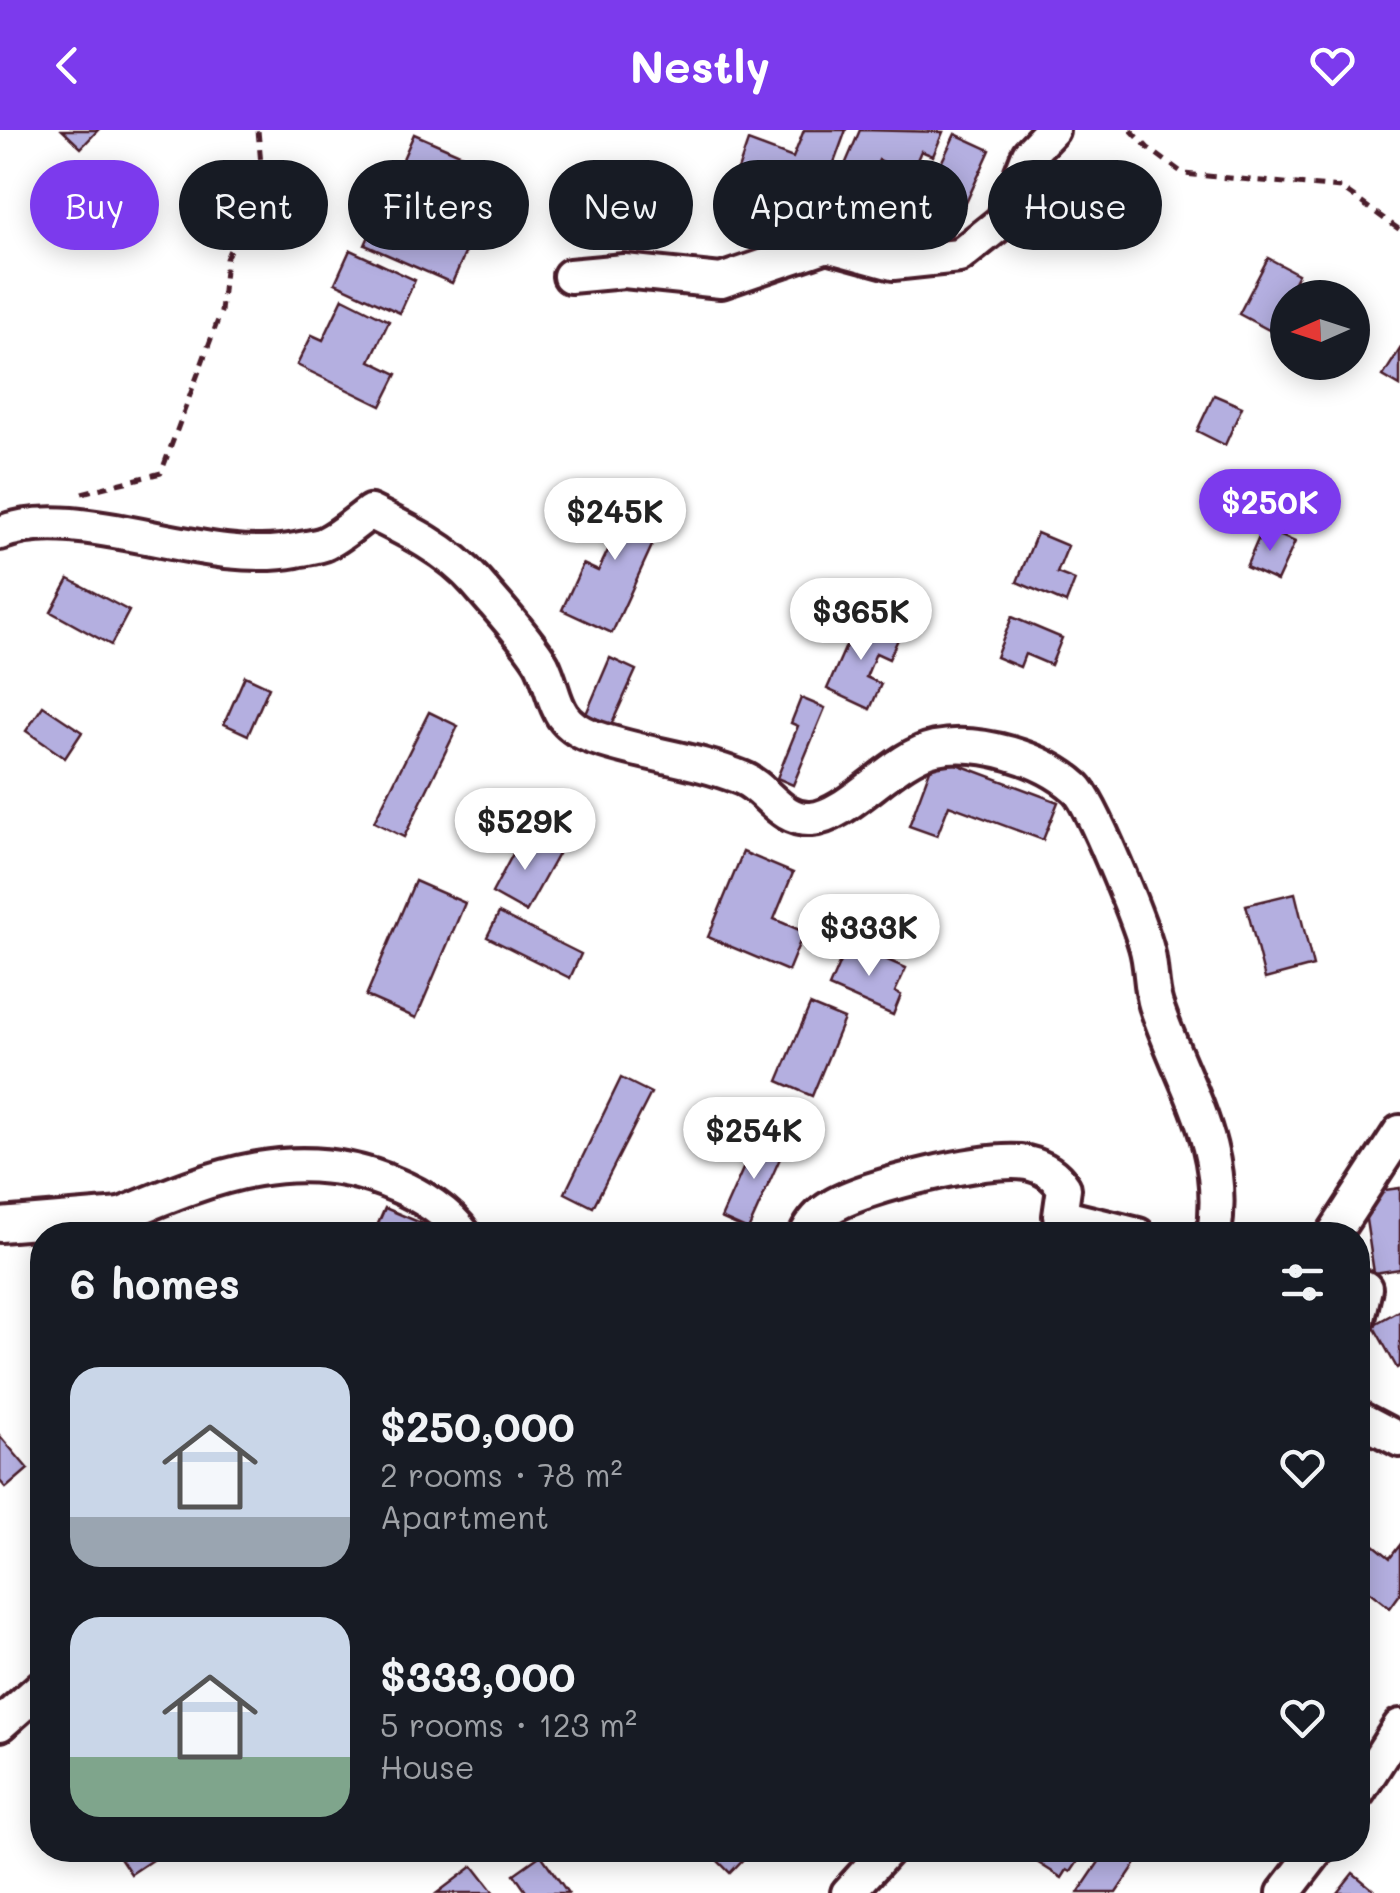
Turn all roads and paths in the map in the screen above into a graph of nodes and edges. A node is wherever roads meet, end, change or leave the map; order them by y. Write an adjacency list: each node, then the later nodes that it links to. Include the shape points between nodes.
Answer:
1 (258, 130): 6 (path, via 262,176 226,259 221,312 160,472)
2 (1052, 130): 5 (street, via 1029,154 1003,220 960,256 893,263 827,246 720,281 624,271)
3 (1130, 130): 4 (path, via 1184,174 1341,188)
4 (1400, 230)
5 (570, 276)
6 (70, 496)
7 (0, 532): 13 (street, via 21,524 86,527 271,554 325,544 370,512 418,535 473,578 541,663 561,718 588,735 747,779 788,814 813,819 935,748 992,748 1044,766 1079,790 1128,896 1148,950 1155,1002 1212,1146)
8 (1400, 1132): 14 (street)
9 (135, 1222): 10 (street, via 199,1182 305,1162 366,1171 418,1194)
10 (449, 1222)
11 (813, 1222): 12 (street, via 834,1205 892,1183 957,1168 1025,1163 1054,1174 1064,1188 1060,1216)
12 (1085, 1222)
13 (1216, 1222)
14 (1341, 1222)
15 (0, 1225): 16 (street)
16 (30, 1225)
17 (1370, 1424): 18 (street)
18 (1400, 1440)
19 (30, 1698): 20 (street)
20 (0, 1724)
21 (1400, 1726): 22 (street)
22 (1370, 1773)
23 (875, 1862): 25 (street)
24 (1307, 1862): 26 (street)
25 (848, 1893)
26 (1284, 1893)

